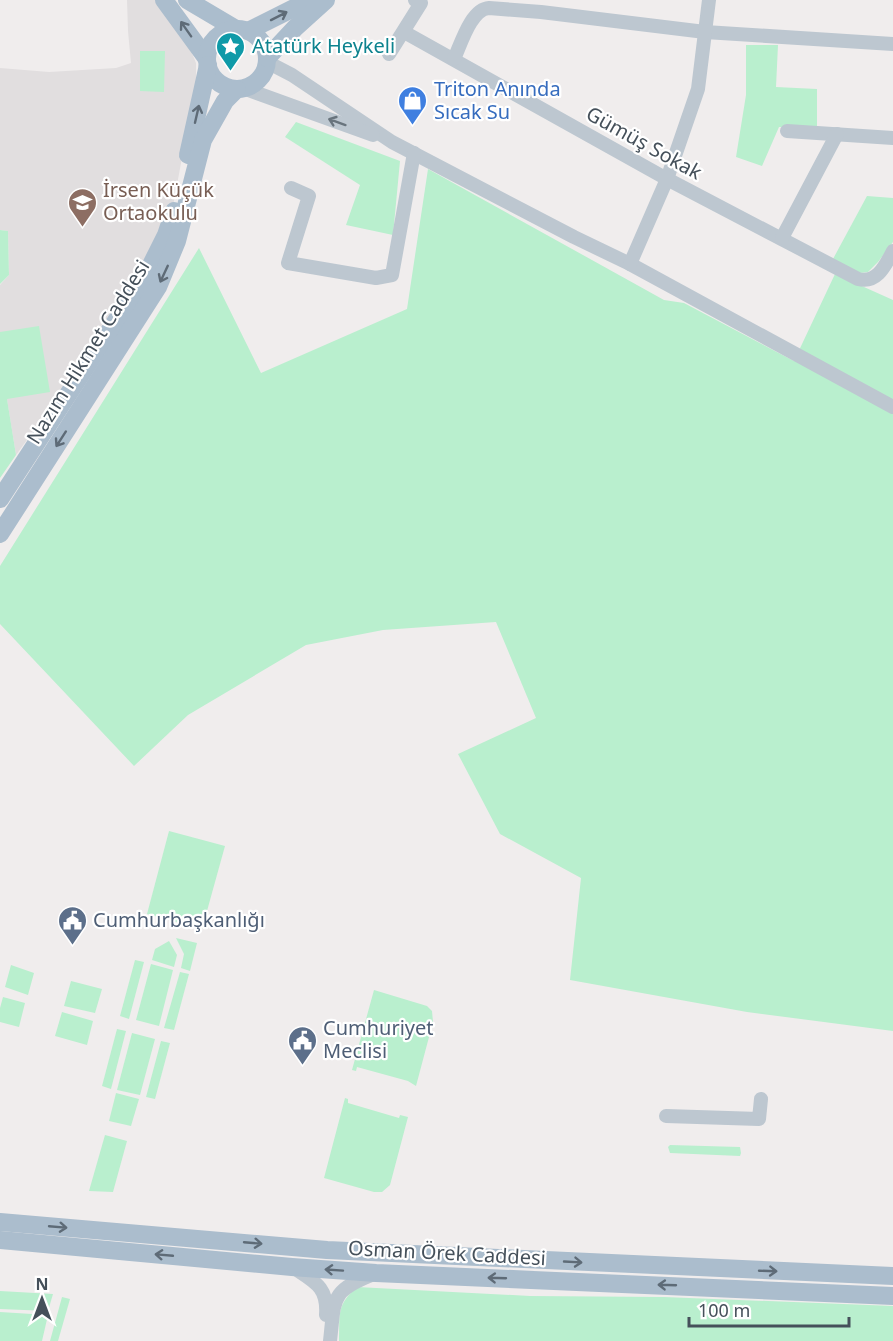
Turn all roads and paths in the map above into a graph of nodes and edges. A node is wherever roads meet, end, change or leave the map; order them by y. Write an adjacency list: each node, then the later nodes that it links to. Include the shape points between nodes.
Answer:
1 (164, 0): 14 (main road, one-way to 1)
2 (187, 0): 7 (main road)
3 (310, 0): 7 (main road, one-way to 3)
4 (326, 0): 13 (main road)
5 (415, 0): 8 (street, via 421,3)
6 (709, 0): 9 (street)
7 (242, 30): 13 (main road, via 262,42); 14 (main road, via 219,35 208,50)
8 (404, 32): 11 (street); 12 (street, Gümüş Sokak)
9 (705, 32): 10 (street); 12 (street, via 489,8 475,15); 21 (street, via 698,89)
10 (893, 44)
11 (389, 54)
12 (454, 59): 21 (street, Gümüş Sokak)
13 (267, 60): 15 (main road, via 259,79); 19 (street)
14 (207, 62): 15 (main road, via 218,82); 27 (main road, Nazım Hikmet Caddesi, one-way to 14, via 146,276 161,245 175,208)
15 (240, 88): 19 (street, one-way to 15); 28 (main road, Nazım Hikmet Caddesi, one-way to 28, via 225,101 203,140 177,241 158,287)
16 (787, 131): 17 (street)
17 (837, 134): 18 (street); 23 (street)
18 (893, 138)
19 (392, 142): 20 (street)
20 (414, 153): 22 (street, via 392,275 376,278 288,263 309,196); 25 (street)
21 (667, 179): 23 (street, Gümüş Sokak); 25 (street)
22 (291, 188)
23 (783, 238): 24 (street, Gümüş Sokak, via 858,279 870,280 880,273)
24 (893, 251)
25 (630, 264): 26 (street)
26 (893, 407)
27 (0, 499)
28 (0, 534)
29 (761, 1099): 30 (street, via 759,1119)
30 (666, 1116)
31 (0, 1222): 35 (main road, Osman Örek Caddesi, one-way to 35, via 327,1250)
32 (0, 1240): 33 (main road, Osman Örek Caddesi, one-way to 32)
33 (292, 1267): 34 (main road, Osman Örek Caddesi, one-way to 33); 37 (street, via 318,1284 324,1293)
34 (376, 1273): 36 (main road, Osman Örek Caddesi, one-way to 34); 37 (street, via 340,1291)
35 (893, 1276)
36 (893, 1296)
37 (328, 1341)

